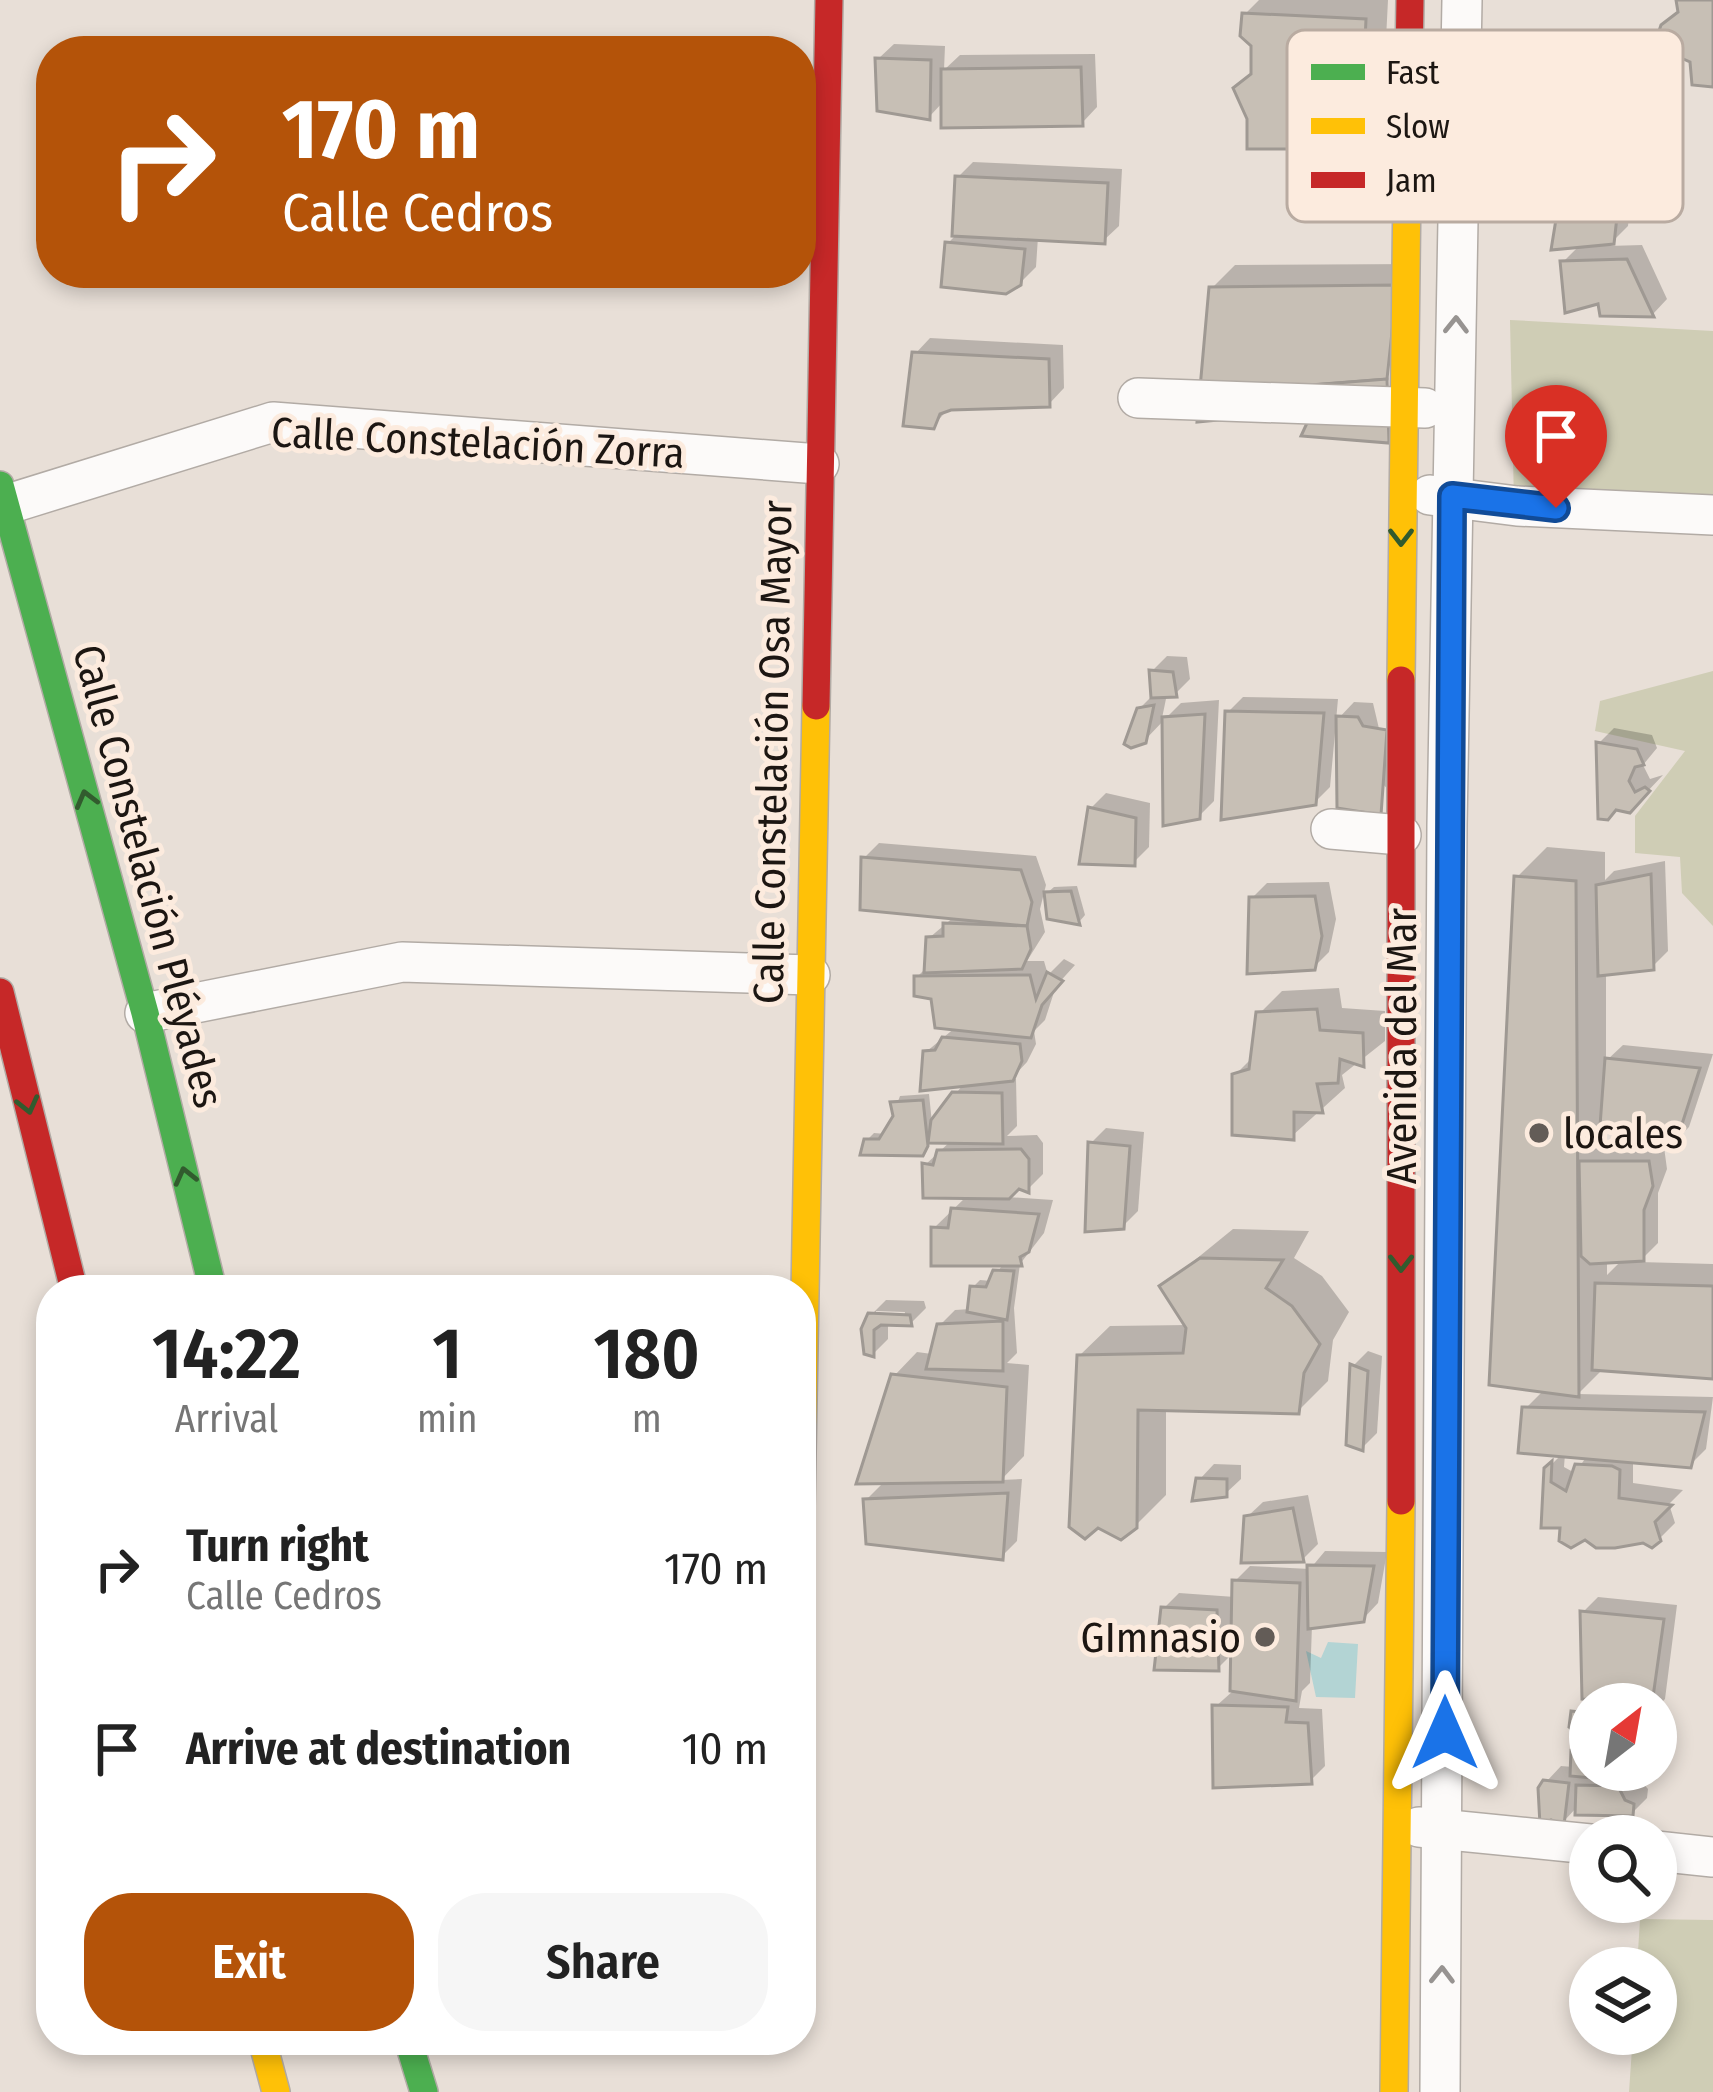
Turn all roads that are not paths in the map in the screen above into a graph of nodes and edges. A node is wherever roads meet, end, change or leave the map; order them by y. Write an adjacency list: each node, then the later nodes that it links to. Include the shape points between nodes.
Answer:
1 (829, 0): 11 (street, Calle Constelación Osa Mayor)
2 (1410, 0): 4 (street, Avenida del Mar)
3 (1462, 0): 5 (street, Avenida del Mar, one-way to 3)
4 (1409, 30)
5 (1461, 30)
6 (1406, 222): 9 (street, Avenida del Mar)
7 (1458, 222): 10 (street, Avenida del Mar, one-way to 7)
8 (1138, 398): 9 (street)
9 (1403, 407): 10 (street); 12 (street, Avenida del Mar)
10 (1454, 409): 14 (street, Avenida del Mar)
11 (819, 464): 13 (street, Calle Constelación Zorra, via 273,422); 18 (street, Calle Constelación Osa Mayor)
12 (1401, 492): 14 (street); 17 (street, Avenida del Mar, one-way to 17)
13 (2, 495): 20 (street, Calle Constelación Pléyades, one-way to 13)
14 (1452, 496): 15 (street); 25 (street, Avenida del Mar)
15 (1713, 515)
16 (1331, 829): 17 (street)
17 (1401, 835): 24 (street, Avenida del Mar, one-way to 24)
18 (810, 975): 20 (street, via 402,962); 23 (street, Calle Constelación Osa Mayor)
19 (0, 992): 21 (street, one-way to 21)
20 (146, 1013): 22 (street, Calle Constelación Pléyades, one-way to 20)
21 (70, 1275)
22 (209, 1275)
23 (806, 1275)
24 (1401, 1827): 25 (street); 33 (street, Avenida del Mar)
25 (1444, 1829): 26 (street); 34 (street, Avenida del Mar, one-way to 25)
26 (1569, 1842)
27 (1677, 1853): 28 (street)
28 (1713, 1857)
29 (266, 2055): 31 (street)
30 (413, 2055): 32 (street)
31 (276, 2092)
32 (424, 2092)
33 (1394, 2092)
34 (1440, 2092)

